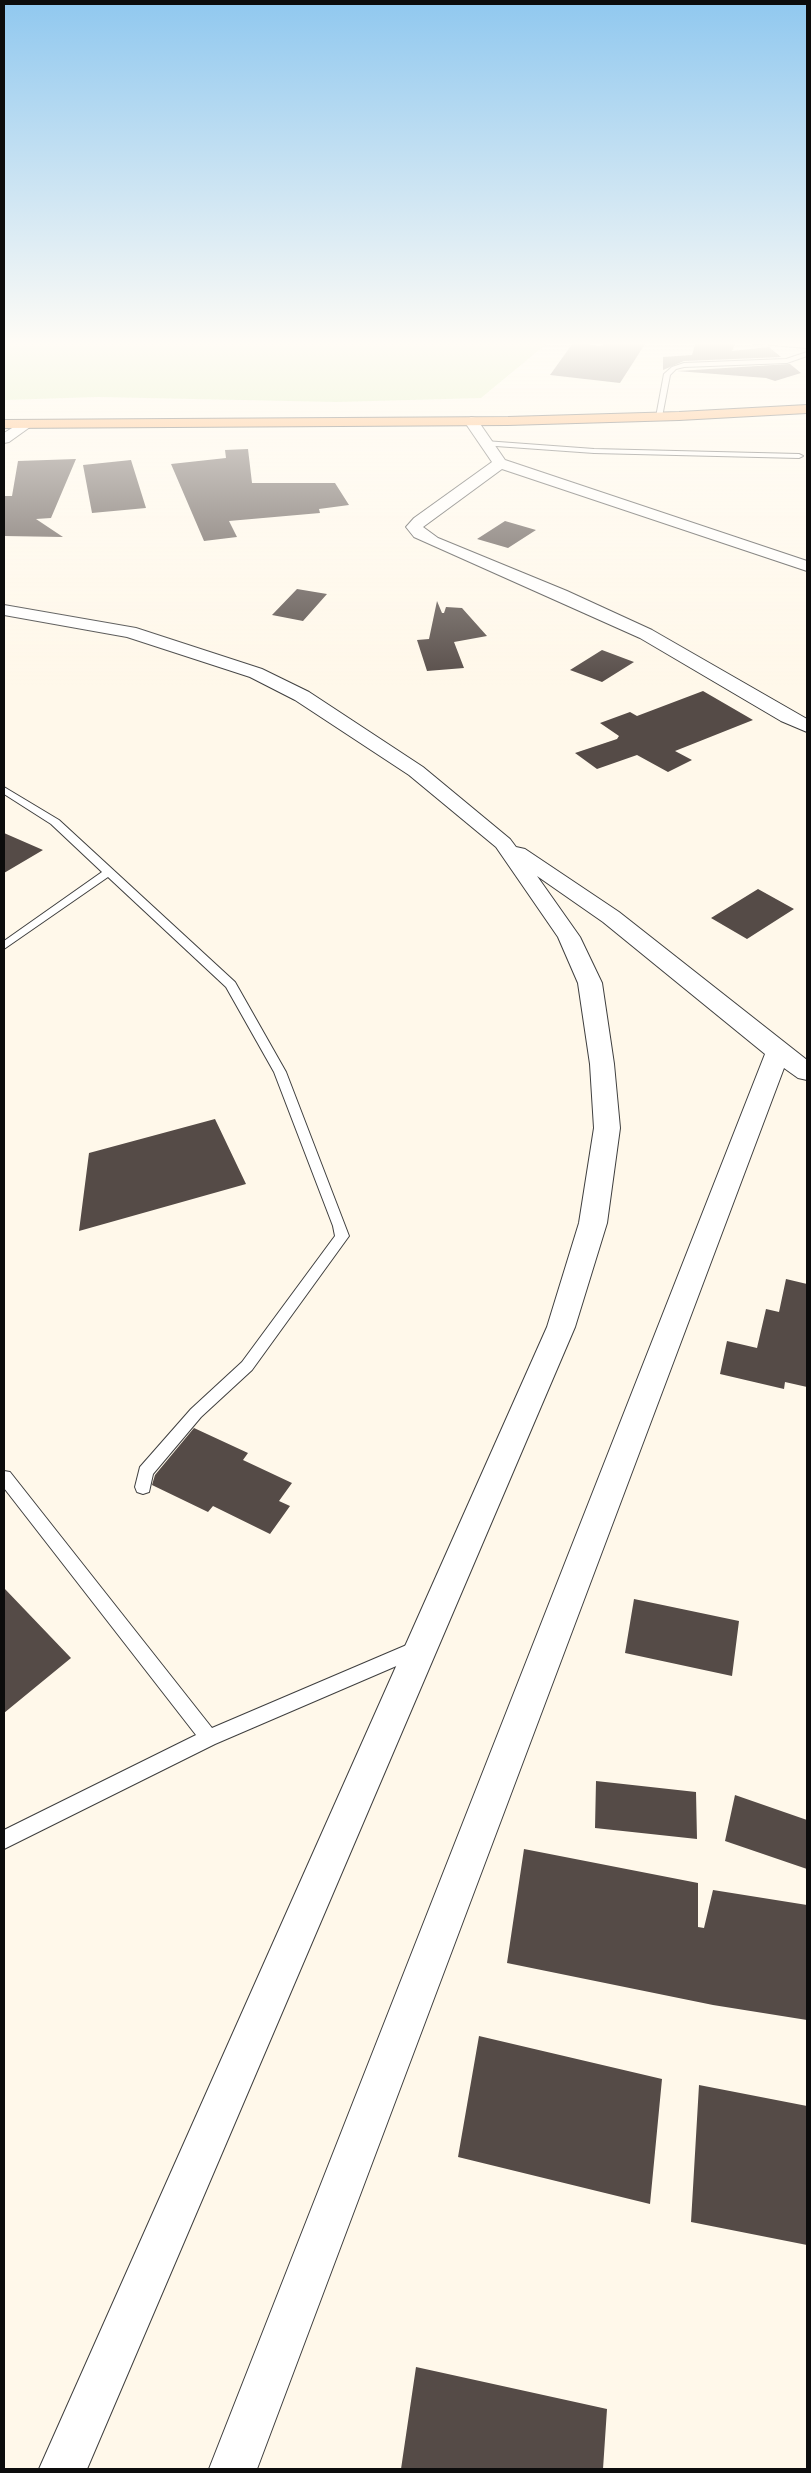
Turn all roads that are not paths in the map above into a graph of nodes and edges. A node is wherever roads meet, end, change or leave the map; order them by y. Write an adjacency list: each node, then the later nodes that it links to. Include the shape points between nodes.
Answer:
1 (495, 456): 2 (street)
2 (500, 463): 3 (street); 5 (street, via 414,527 432,541 646,634)
3 (807, 566)
4 (4, 610): 7 (street, via 130,632 256,673 302,696 416,771)
5 (807, 726)
6 (4, 790): 8 (lane, via 55,822)
7 (503, 843): 9 (street); 10 (street)
8 (109, 872): 11 (lane); 15 (lane, via 231,985 280,1072 342,1236 247,1366 196,1413 146,1472)
9 (611, 917): 10 (street, via 587,912 576,915 568,922); 12 (street)
10 (569, 937): 16 (street, via 590,983 602,1064 607,1128 593,1223 561,1327)
11 (4, 946)
12 (778, 1052): 13 (street); 20 (street)
13 (807, 1072)
14 (4, 1477): 17 (lane)
15 (143, 1487)
16 (422, 1647): 17 (lane); 19 (street)
17 (209, 1738): 18 (lane)
18 (4, 1840)
19 (63, 2469)
20 (233, 2469)

